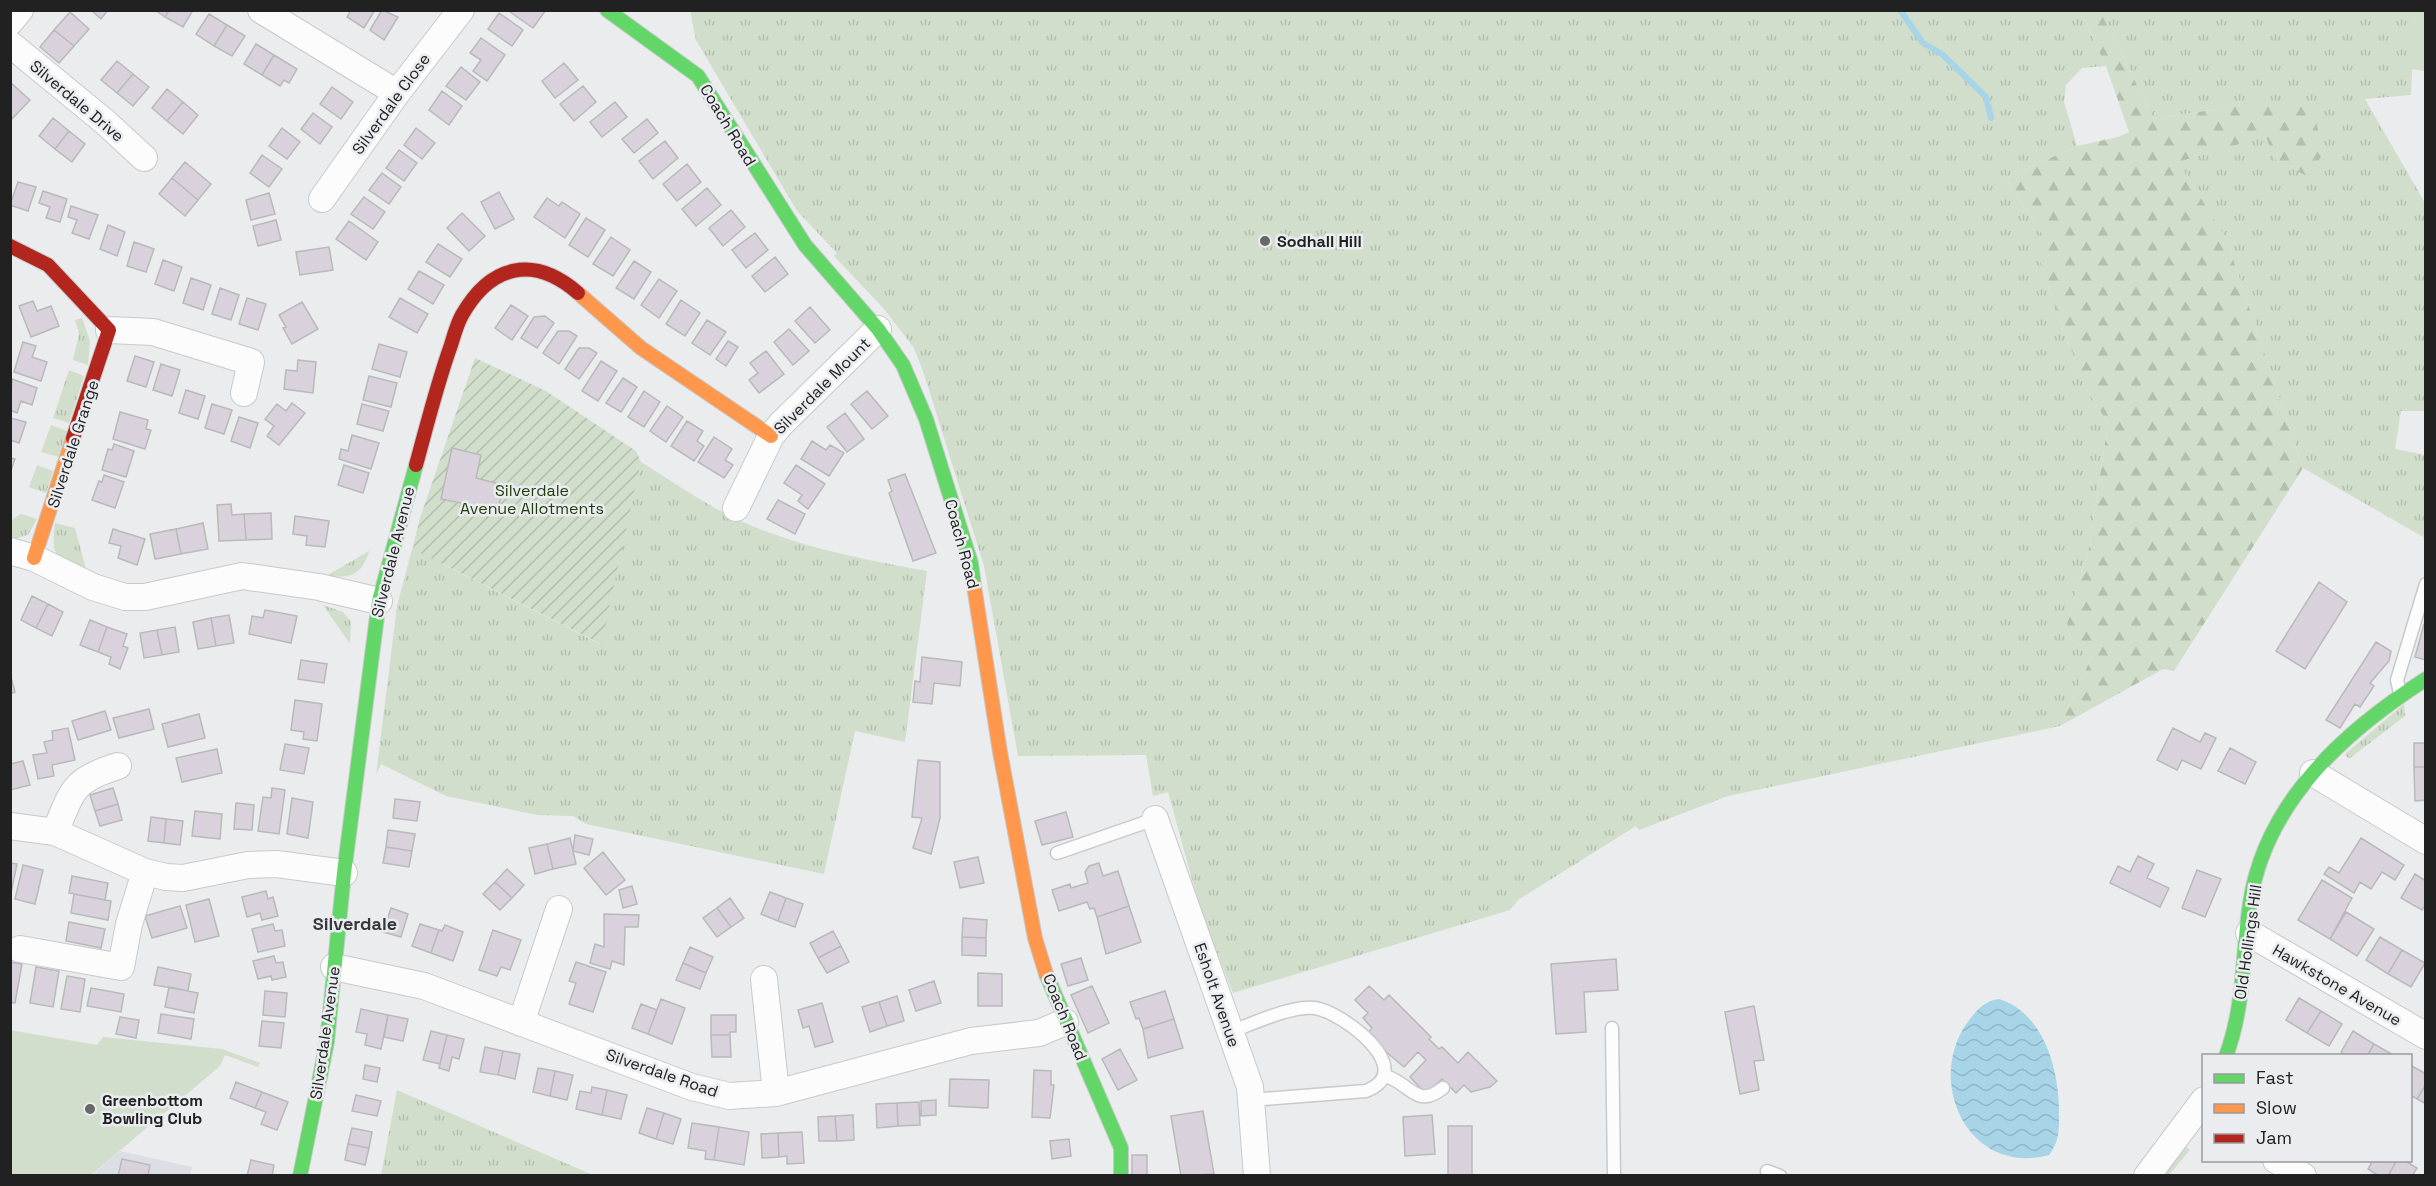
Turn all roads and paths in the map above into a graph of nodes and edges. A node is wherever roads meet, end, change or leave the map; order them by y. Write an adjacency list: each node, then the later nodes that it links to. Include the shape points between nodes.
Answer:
1 (20, 10): 5 (street)
2 (261, 10): 7 (street)
3 (461, 10): 7 (street, Silverdale Close)
4 (607, 10): 11 (street, Coach Road, via 698,76 782,213)
5 (10, 22)
6 (10, 44): 8 (street, Silverdale Drive)
7 (397, 93): 9 (street, Silverdale Close)
8 (144, 158)
9 (322, 199)
10 (10, 246): 12 (street, via 48,265)
11 (879, 329): 14 (street, Silverdale Mount, via 805,398); 35 (street, Coach Road, via 903,365 926,419 971,563 1000,752 1035,938)
12 (109, 330): 13 (street, via 153,332 250,362); 16 (street, Silverdale Grange)
13 (244, 393)
14 (771, 436): 15 (street, Silverdale Mount); 18 (street, Silverdale Avenue, via 641,348 556,276 529,268 501,274 489,280 472,298 452,338)
15 (736, 508)
16 (22, 554): 18 (street, via 93,587 125,597 145,597 242,576 319,587)
17 (2426, 584): 20 (lane, via 2397,680)
18 (379, 601): 29 (street, Silverdale Avenue)
19 (2426, 680): 20 (street, Old Hollings Hill)
20 (2401, 694): 22 (street, Old Hollings Hill)
21 (118, 766): 25 (street, via 80,781)
22 (2313, 773): 26 (street); 31 (street, Old Hollings Hill, via 2281,818 2260,862 2250,901)
23 (1155, 819): 27 (lane); 38 (street, Esholt Avenue)
24 (10, 826): 25 (street)
25 (55, 832): 28 (street)
26 (2426, 841)
27 (1058, 853)
28 (145, 872): 29 (street, via 183,878 278,864); 32 (street, via 121,967)
29 (344, 873): 33 (street, Silverdale Avenue)
30 (559, 909): 36 (street)
31 (2249, 933): 39 (street, Hawkstone Avenue); 40 (street, Old Hollings Hill, via 2243,987)
32 (20, 949)
33 (334, 966): 36 (street, Silverdale Road, via 424,986); 48 (street, Silverdale Avenue, via 324,1065)
34 (764, 979): 43 (street)
35 (1065, 1022): 43 (street, Silverdale Road, via 1039,1033 953,1045); 49 (street, Coach Road, via 1121,1148)
36 (521, 1023): 43 (street, Silverdale Road, via 692,1087 729,1096)
37 (1612, 1028): 51 (lane)
38 (1230, 1032): 41 (lane, via 1300,1008 1314,1008 1340,1018 1367,1042 1383,1058); 44 (street, Esholt Avenue)
39 (2426, 1036)
40 (2226, 1054)
41 (1386, 1076): 42 (lane, via 1423,1098); 44 (lane, via 1366,1091)
42 (1443, 1088)
43 (776, 1093)
44 (1251, 1100): 50 (street, Esholt Avenue)
45 (2200, 1112): 53 (street)
46 (2278, 1162): 54 (street)
47 (1767, 1171): 52 (lane)
48 (300, 1176)
49 (1120, 1176)
50 (1257, 1176)
51 (1614, 1176)
52 (1780, 1176)
53 (2147, 1176)
54 (2303, 1176)

